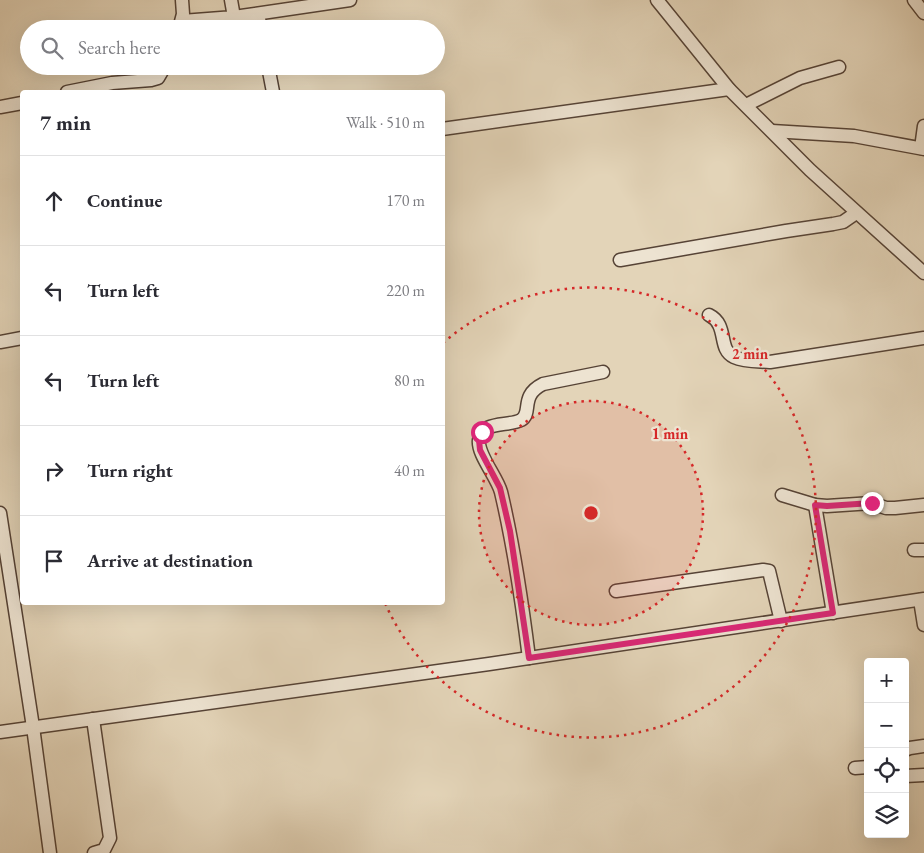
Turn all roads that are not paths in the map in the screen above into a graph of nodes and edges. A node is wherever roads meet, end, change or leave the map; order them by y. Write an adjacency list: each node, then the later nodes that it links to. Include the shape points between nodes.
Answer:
1 (182, 0): 9 (street)
2 (231, 0): 8 (street)
3 (350, 0): 7 (street)
4 (657, 0): 15 (street)
5 (914, 0): 6 (street)
6 (924, 13)
7 (258, 14): 8 (street); 11 (street)
8 (234, 17): 10 (street)
9 (181, 20)
10 (214, 20)
11 (259, 20)
12 (839, 67): 19 (street, via 800,78)
13 (160, 75): 16 (street, via 151,80)
14 (270, 75): 17 (street)
15 (729, 89): 19 (street); 22 (street)
16 (77, 90)
17 (273, 90)
18 (20, 102): 20 (street)
19 (746, 105): 23 (street)
20 (0, 107)
21 (924, 126): 24 (street)
22 (445, 129)
23 (772, 131): 24 (street, via 854,136); 25 (street)
24 (923, 149)
25 (856, 213): 26 (street, via 843,222); 27 (street)
26 (620, 260)
27 (924, 273)
28 (709, 315): 30 (street, via 719,323 728,352 751,361 770,362)
29 (20, 338): 31 (street)
30 (924, 338)
31 (0, 342)
32 (603, 372): 42 (street, via 543,384 528,397 523,419 490,426 482,432 479,440 480,450 500,488 510,531)
33 (782, 495): 34 (street)
34 (815, 505): 35 (street, via 872,503 895,508); 39 (street)
35 (924, 505)
36 (0, 513): 44 (street)
37 (616, 591): 40 (street, via 769,571)
38 (922, 599): 39 (street); 41 (street)
39 (833, 613): 40 (street)
40 (781, 620): 42 (street)
41 (924, 625)
42 (529, 658): 43 (street)
43 (93, 719): 44 (street); 53 (street, via 110,838 104,850)
44 (33, 728): 45 (street); 52 (street)
45 (0, 732)
46 (924, 746): 47 (street)
47 (909, 748)
48 (864, 767): 49 (street)
49 (855, 768)
50 (924, 775): 51 (street)
51 (909, 776)
52 (50, 853)
53 (94, 853)

